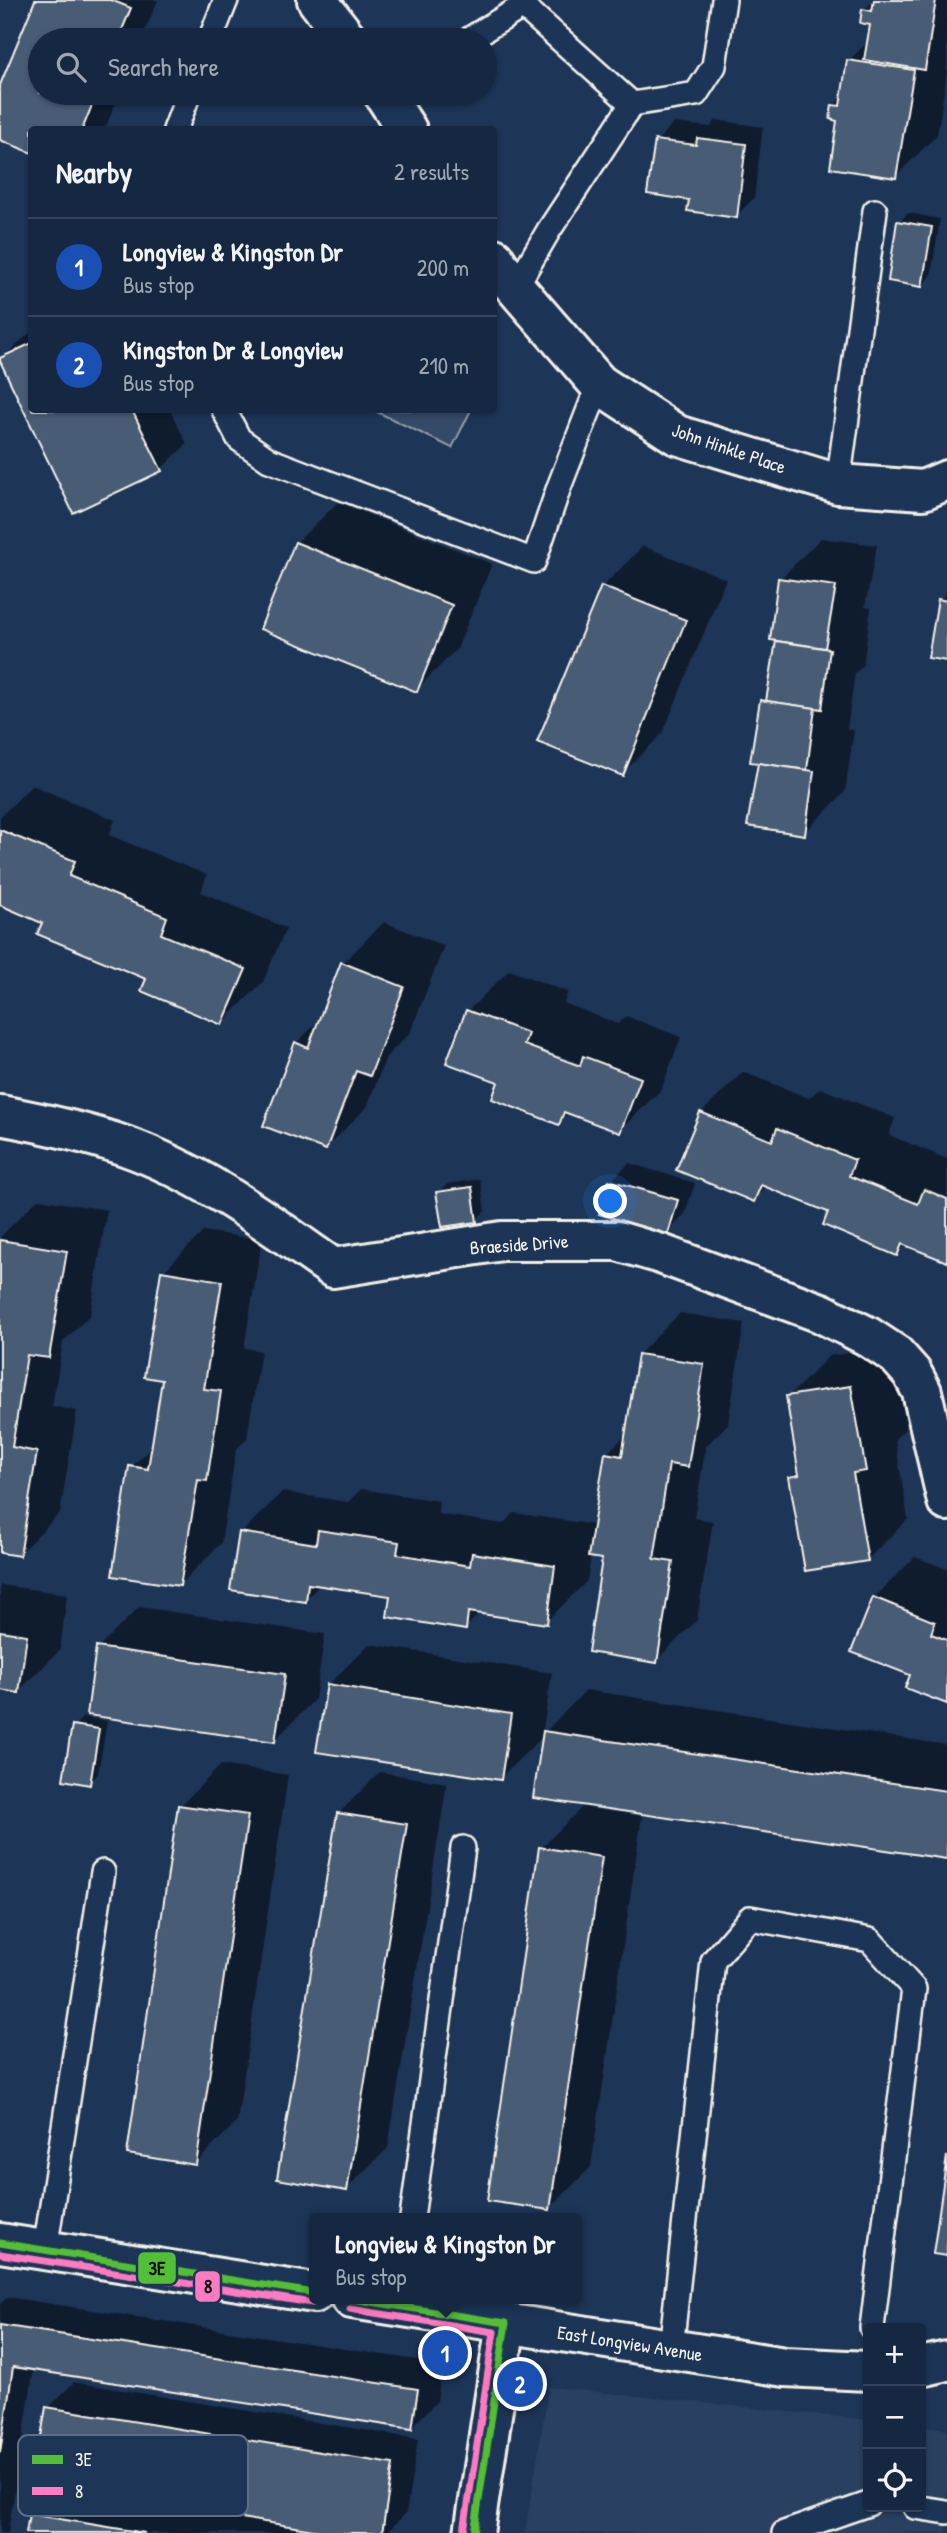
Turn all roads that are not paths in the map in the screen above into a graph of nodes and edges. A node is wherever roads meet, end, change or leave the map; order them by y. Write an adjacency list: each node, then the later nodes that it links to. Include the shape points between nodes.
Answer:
1 (226, 0): 4 (lane)
2 (317, 0): 5 (street)
3 (724, 0): 7 (lane, via 714,66 696,94)
4 (215, 28)
5 (339, 28)
6 (487, 28): 7 (lane, via 523,6)
7 (632, 104): 13 (lane, via 550,229)
8 (185, 105): 10 (lane)
9 (392, 105): 11 (street)
10 (177, 126)
11 (405, 126)
12 (875, 211): 17 (lane)
13 (504, 273): 14 (street, John Hinkle Place)
14 (599, 384): 15 (lane, via 534,561 269,460 239,439); 17 (street, John Hinkle Place, via 677,435)
15 (226, 413)
16 (947, 480): 17 (street, John Hinkle Place, via 923,490)
17 (838, 484)
18 (0, 1115): 19 (street, Braeside Drive, via 65,1127 188,1174 242,1204 333,1268 502,1241 617,1241 821,1313 887,1348 912,1373 922,1392)
19 (947, 1501)
20 (463, 1848): 22 (lane)
21 (103, 1872): 24 (lane)
22 (413, 2213)
23 (0, 2243): 24 (street)
24 (45, 2250): 25 (street)
25 (309, 2292)
26 (406, 2304): 27 (street, East Longview Avenue)
27 (506, 2323): 29 (street, East Longview Avenue); 36 (street)
28 (873, 2323): 29 (lane, via 914,1989 870,1940 750,1918 713,1961)
29 (671, 2349): 31 (street, East Longview Avenue, via 785,2367)
30 (947, 2361): 32 (street)
31 (863, 2366)
32 (926, 2366)
33 (863, 2506): 37 (lane)
34 (926, 2509): 35 (lane)
35 (947, 2512)
36 (474, 2533)
37 (784, 2533)

